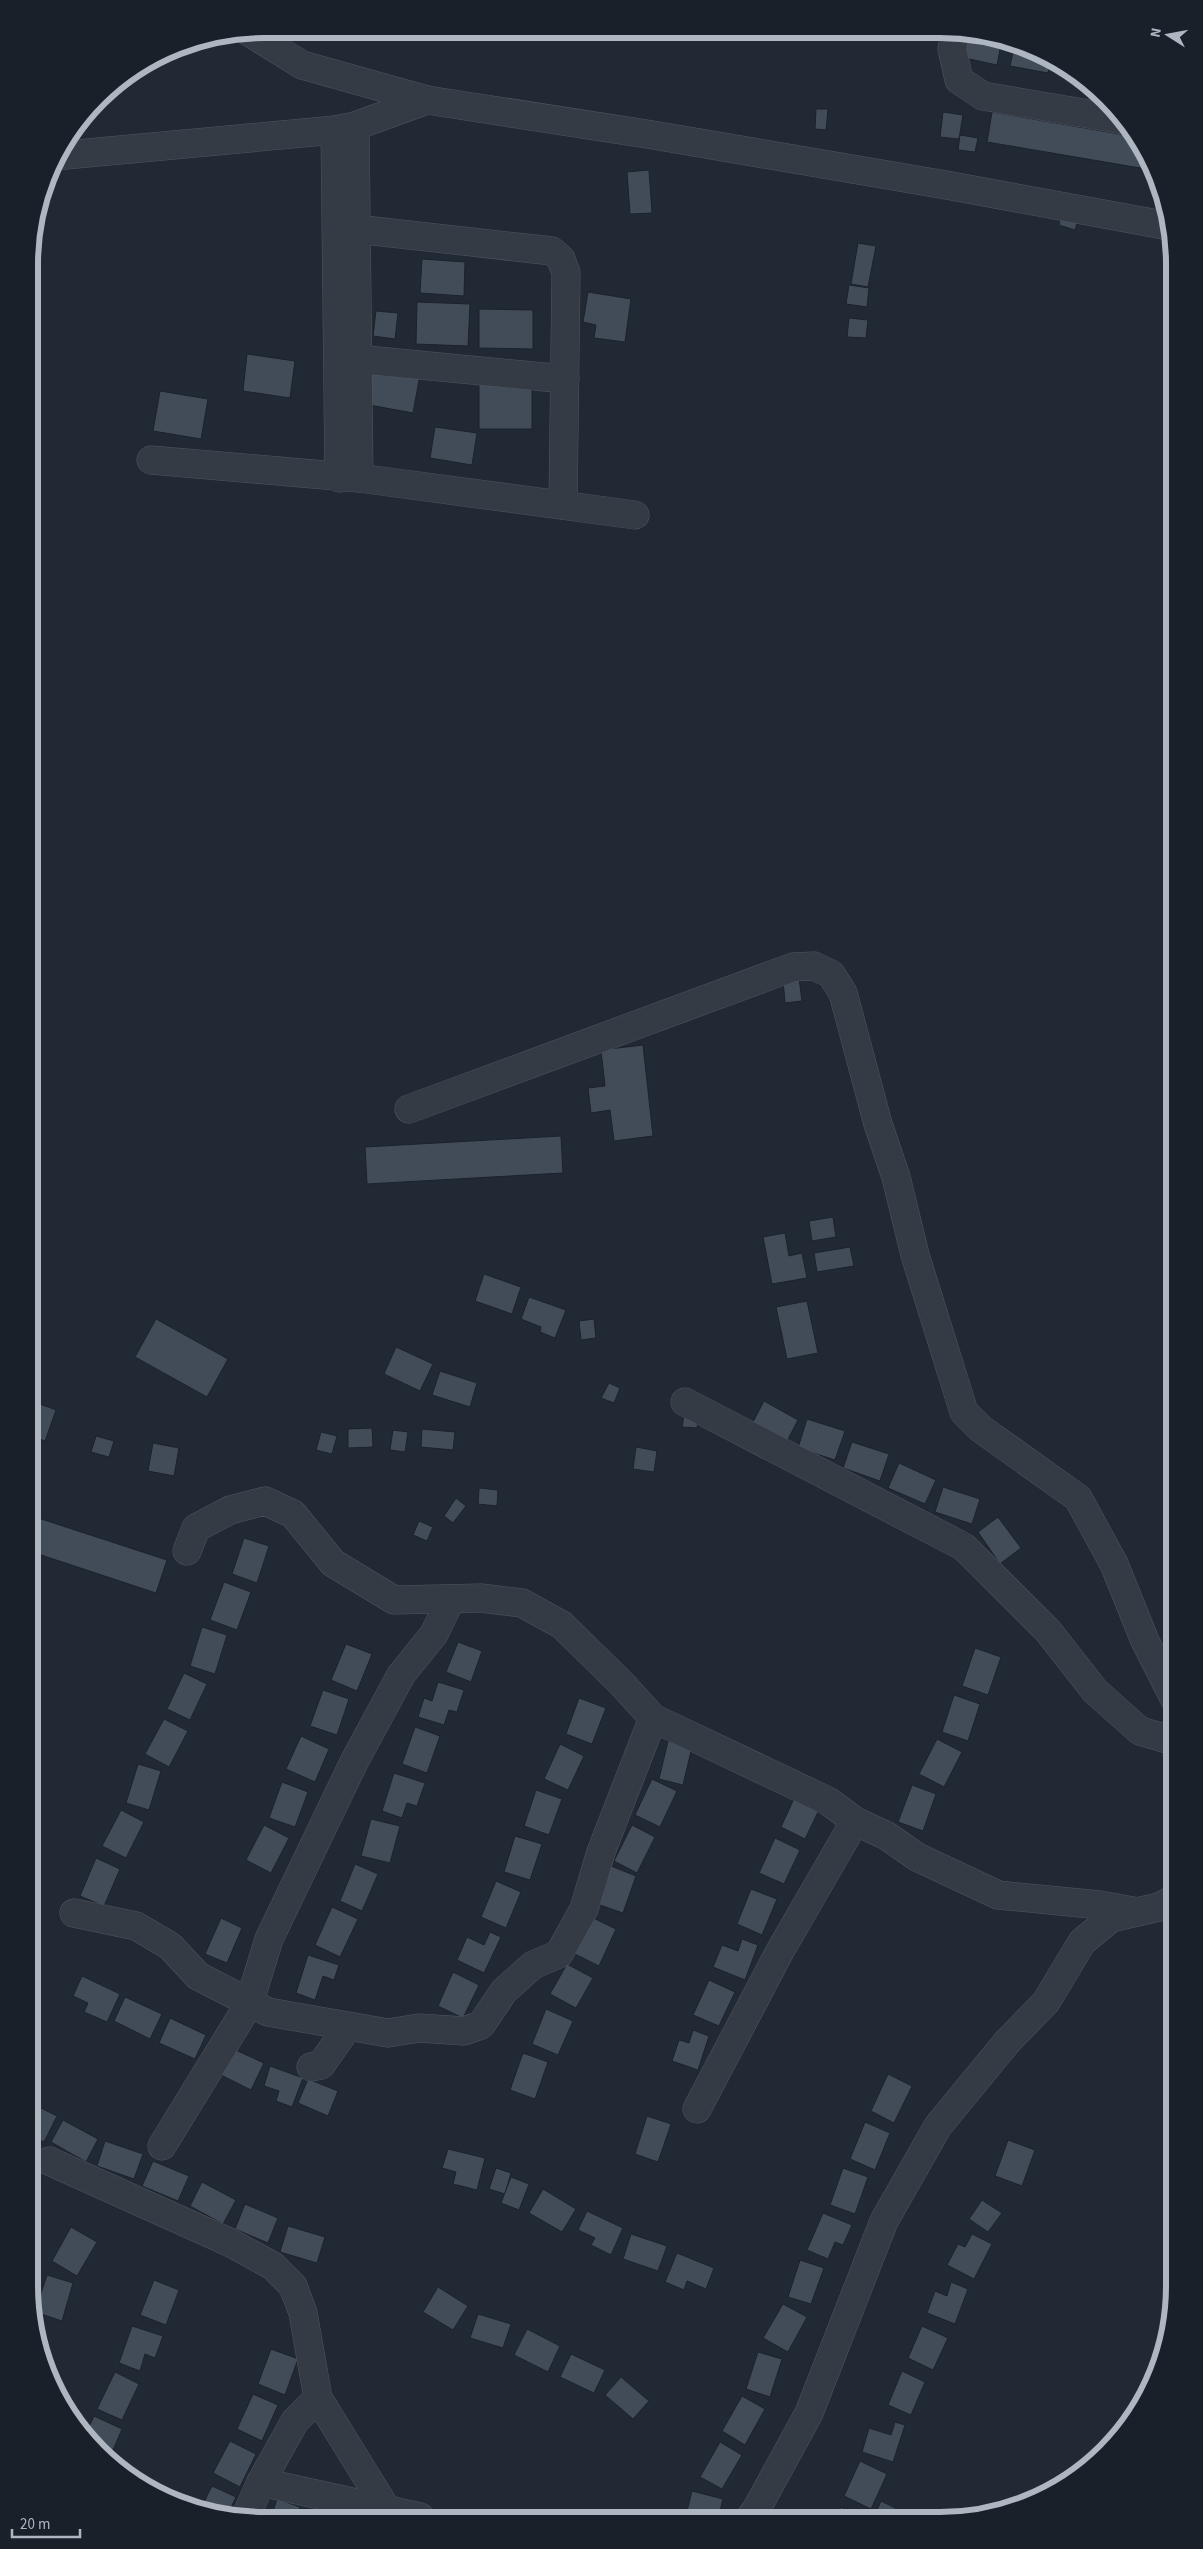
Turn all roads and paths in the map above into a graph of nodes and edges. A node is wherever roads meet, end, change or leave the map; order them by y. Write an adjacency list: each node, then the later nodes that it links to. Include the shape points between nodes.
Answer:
1 (258, 38): 3 (street, via 302,65)
2 (954, 38): 4 (street, via 952,49 959,80 983,96)
3 (427, 100): 5 (street); 7 (street, via 663,136)
4 (1098, 104)
5 (345, 128): 6 (street); 8 (street); 12 (street)
6 (65, 155)
7 (1162, 225)
8 (356, 229): 9 (street); 10 (street, via 552,251 561,259 566,273)
9 (357, 359): 10 (street); 12 (street)
10 (565, 379): 13 (street)
11 (151, 460): 12 (street)
12 (349, 478): 13 (street)
13 (563, 505): 14 (street)
14 (635, 516)
15 (409, 1109): 19 (street, via 793,967 814,966 831,974 843,994 915,1255 964,1412 981,1429 1078,1498 1114,1564 1144,1641)
16 (685, 1402): 21 (street, via 964,1547 1048,1631 1095,1691 1140,1731)
17 (187, 1551): 18 (street, via 196,1528 230,1510 265,1501 293,1514 333,1563 394,1600)
18 (451, 1600): 20 (street, via 481,1598 522,1603 562,1625); 26 (street, via 434,1634 401,1675 354,1762 269,1938)
19 (1166, 1683)
20 (652, 1718): 22 (street, via 828,1801); 27 (street, via 600,1852 584,1909 559,1954 533,1965 504,1991 481,2024 464,2031 419,2028 388,2033)
21 (1166, 1739)
22 (855, 1821): 24 (street, via 887,1836 917,1857 998,1895); 29 (street, via 780,1951)
23 (1166, 1903): 24 (street)
24 (1138, 1912): 37 (street, via 1111,1918 1082,1942 1046,2002 1007,2042 938,2126 884,2221 809,2413)
25 (74, 1913): 26 (street, via 136,1926 170,1946 198,1976)
26 (249, 2004): 27 (street, via 268,2012); 30 (street)
27 (347, 2028): 28 (street, via 321,2065)
28 (311, 2066)
29 (697, 2109)
30 (162, 2146)
31 (49, 2161): 32 (street, via 231,2243 273,2266 293,2286 302,2313)
32 (318, 2398): 33 (street, via 295,2421); 34 (street)
33 (261, 2482): 34 (street); 35 (street)
34 (388, 2510): 36 (street)
35 (248, 2511)
36 (397, 2512)
37 (754, 2512)

